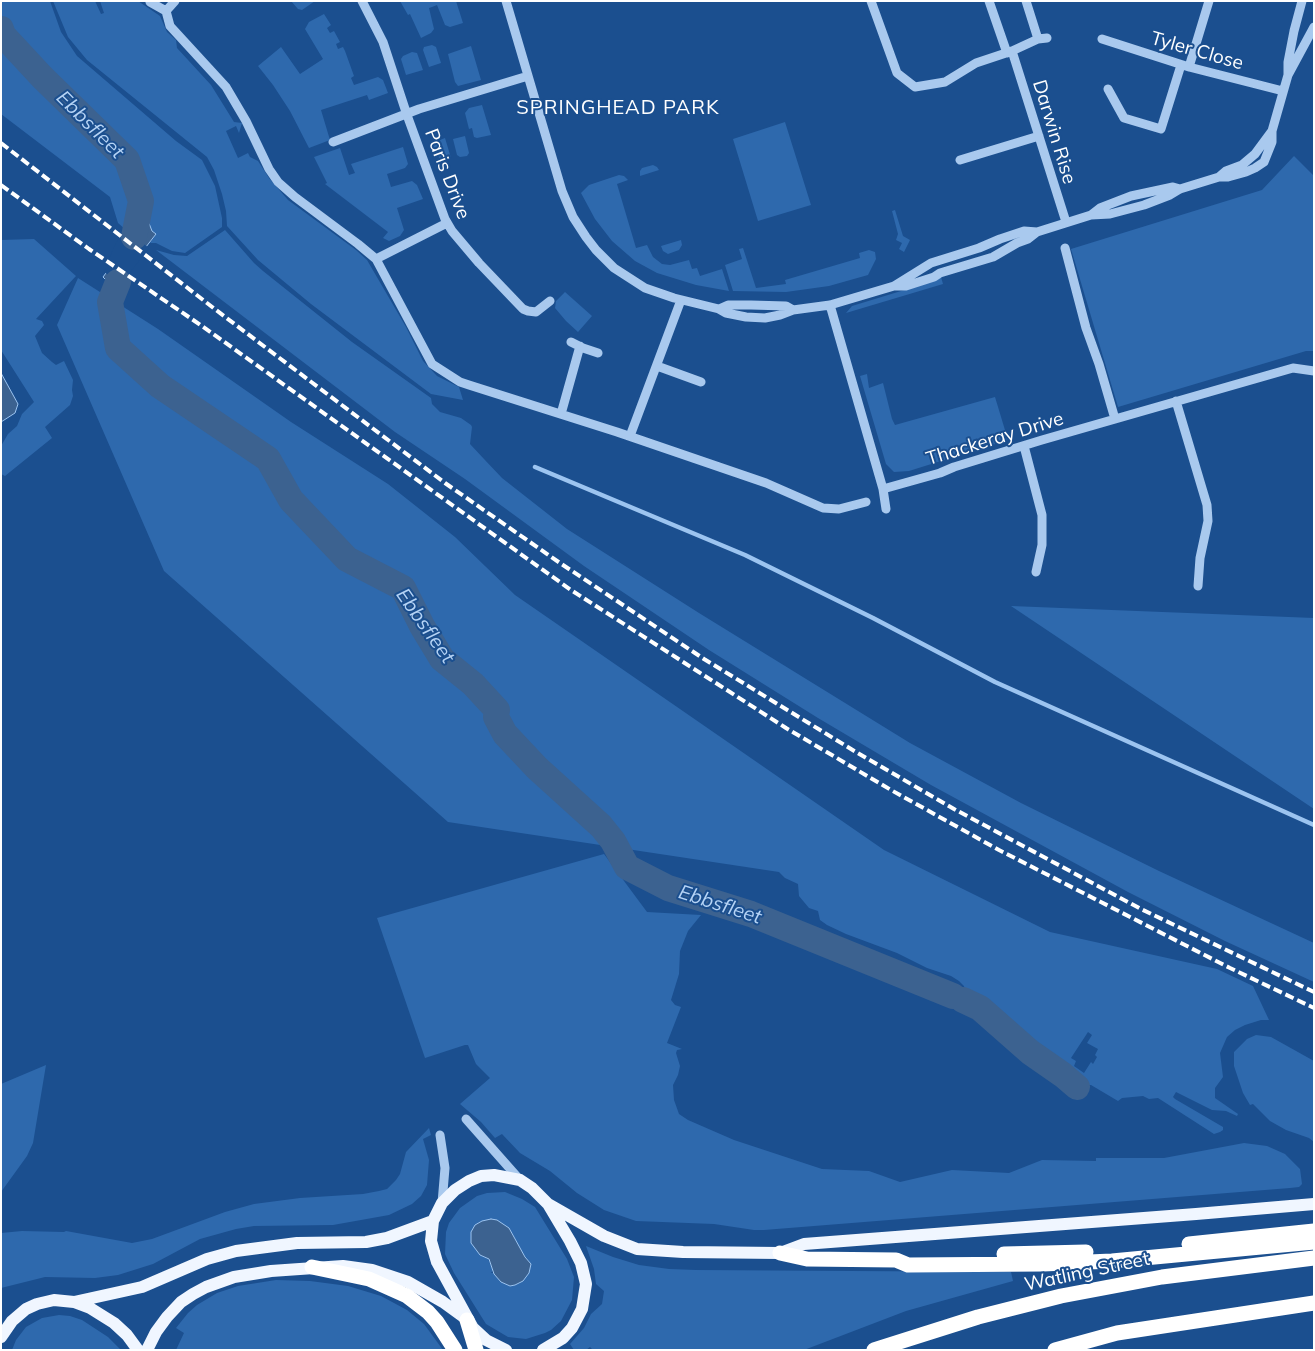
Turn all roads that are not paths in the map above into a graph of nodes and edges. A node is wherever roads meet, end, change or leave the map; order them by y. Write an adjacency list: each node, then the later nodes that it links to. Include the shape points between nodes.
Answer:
1 (175, 1): 10 (street)
2 (362, 1): 19 (street, Paris Drive, via 383,42)
3 (506, 1): 16 (street)
4 (871, 1): 13 (street, via 897,73 915,87 945,82 976,63)
5 (989, 1): 13 (street, Darwin Rise)
6 (1026, 1): 13 (street, via 1042,39)
7 (1209, 1): 14 (street)
8 (1302, 1): 15 (street, via 1292,38)
9 (150, 2): 10 (street)
10 (166, 11): 27 (street, via 171,27 226,87 275,178)
11 (1314, 27): 15 (street)
12 (1102, 39): 14 (street, Tyler Close)
13 (1009, 52): 20 (street, Darwin Rise)
14 (1185, 66): 17 (street, via 1161,130 1124,118); 18 (street, Tyler Close)
15 (1288, 75): 18 (street)
16 (528, 76): 19 (street); 29 (street, via 562,191 582,231 596,250 625,276 645,288)
17 (1108, 90)
18 (1283, 91): 23 (street, via 1270,148 1260,165 1246,172 1219,176 1180,189 1135,208)
19 (407, 115): 21 (street); 24 (street, Paris Drive)
20 (1039, 136): 22 (street); 23 (street, Darwin Rise)
21 (333, 142)
22 (960, 160)
23 (1066, 222): 25 (street)
24 (447, 223): 27 (street); 30 (street, Paris Drive, via 466,249 523,309 536,312)
25 (1037, 232): 28 (street, via 1018,233 931,263); 28 (street, via 993,257 906,286)
26 (1065, 248): 40 (street)
27 (376, 260): 39 (street, via 432,364 469,385)
28 (894, 286): 31 (street)
29 (681, 300): 32 (street); 35 (street)
30 (550, 301)
31 (830, 305): 33 (street); 43 (street)
32 (719, 309): 33 (street, via 728,305 758,305 786,306); 33 (street, via 751,318)
33 (793, 310)
34 (598, 354): 39 (street, via 576,344)
35 (657, 366): 37 (street); 41 (street)
36 (1314, 371): 38 (street, Thackeray Drive, via 1293,368)
37 (701, 382)
38 (1176, 401): 40 (street, Thackeray Drive); 47 (street, via 1207,505 1208,521)
39 (561, 414): 41 (street)
40 (1115, 419): 42 (street, Thackeray Drive)
41 (630, 436): 44 (street, via 766,483 823,508 839,509)
42 (1024, 446): 43 (street, Thackeray Drive); 46 (street, via 1042,515 1042,545)
43 (883, 489): 45 (street)
44 (866, 502)
45 (886, 508)
46 (1036, 572)
47 (1198, 586)
48 (466, 1119): 50 (street)
49 (440, 1135): 51 (street, via 445,1168)
50 (520, 1180): 51 (main road, via 481,1176 455,1190); 52 (main road)
51 (442, 1202): 54 (main road)
52 (548, 1204): 57 (main road, via 604,1236 637,1249); 72 (main road, via 579,1258 586,1284 582,1309 572,1328)
53 (1314, 1204): 57 (main road, via 804,1244)
54 (433, 1221): 61 (main road, via 366,1242 297,1243 236,1251 207,1259 142,1287); 65 (main road, via 432,1250)
55 (1314, 1231): 59 (highway, via 1112,1251 908,1256)
56 (1314, 1242): 59 (highway, via 1112,1261 1043,1264 908,1265)
57 (780, 1253): 59 (highway, via 807,1260)
58 (1314, 1258): 73 (highway, Watling Street, via 1162,1277 1061,1296 978,1317)
59 (896, 1260)
60 (312, 1267): 65 (main road, via 343,1266 372,1270 408,1282); 68 (main road, via 234,1277 206,1287 181,1302 156,1332); 69 (highway, via 369,1279 407,1296 437,1322)
61 (74, 1302): 63 (main road, via 54,1300); 67 (main road, via 114,1323)
62 (1314, 1303): 74 (highway, via 1117,1332)
63 (26, 1309): 64 (main road); 66 (main road)
64 (1, 1317)
65 (467, 1320): 70 (highway); 71 (main road, via 480,1336)
66 (1, 1337)
67 (138, 1350)
68 (147, 1350)
69 (455, 1350)
70 (476, 1350)
71 (506, 1350)
72 (543, 1350)
73 (874, 1350)
74 (1055, 1350)

